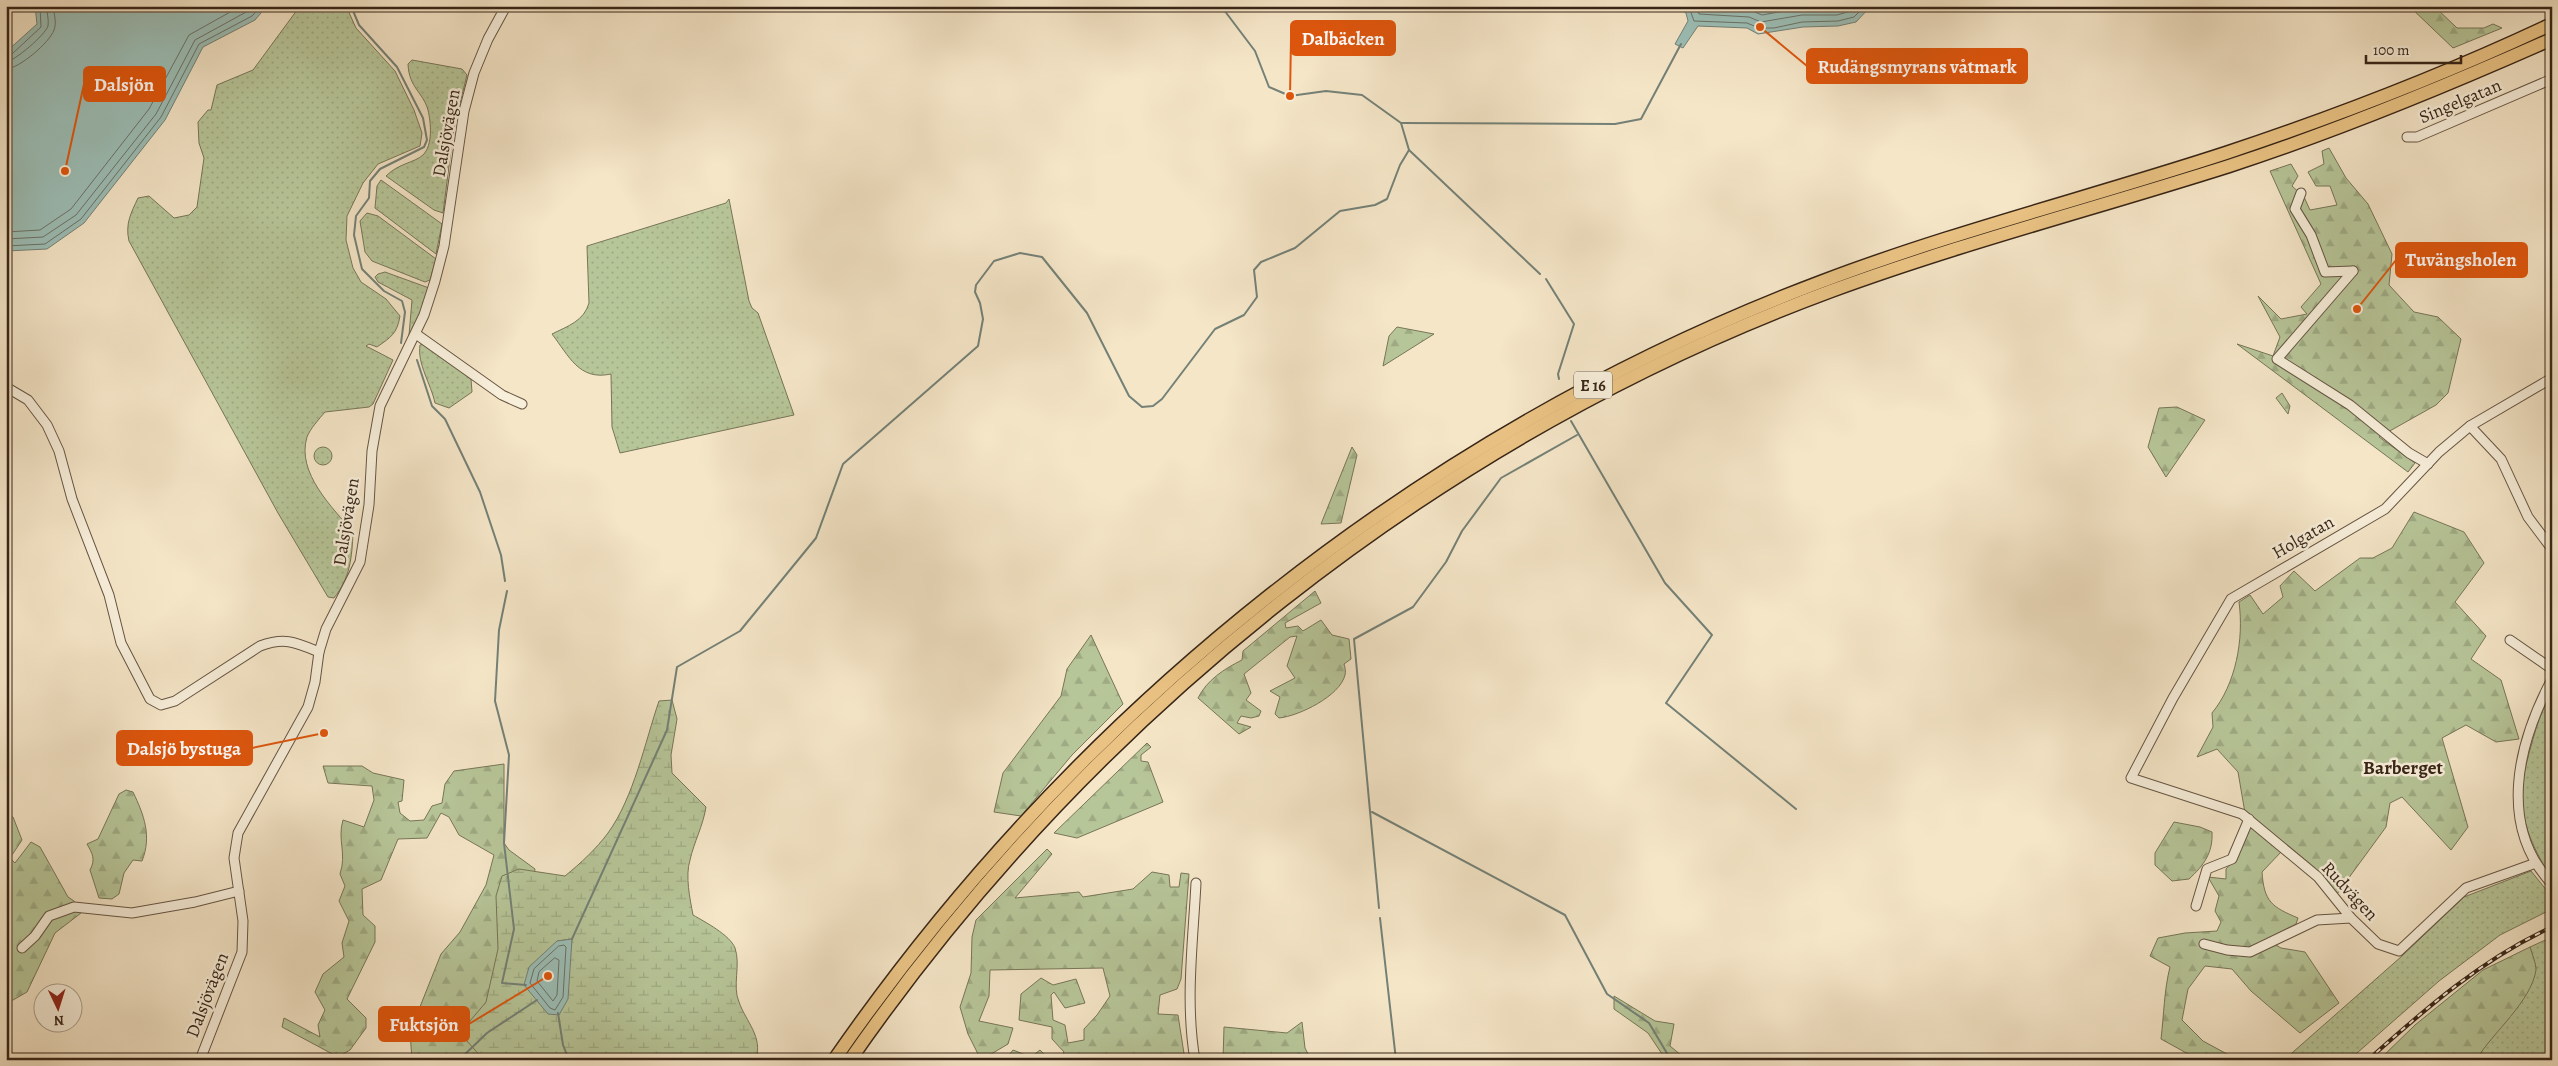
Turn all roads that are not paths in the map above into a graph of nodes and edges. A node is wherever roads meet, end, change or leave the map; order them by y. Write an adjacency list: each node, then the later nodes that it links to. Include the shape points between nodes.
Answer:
1 (506, 6): 7 (street, Dalsjövägen, via 474,73 464,111 444,246)
2 (2552, 24): 29 (highway, E 16, via 2469,62 2305,126 2213,158 1943,239 1822,281 1637,362 1491,441 1332,546 1199,653 1089,754 964,889 906,960)
3 (2552, 39): 30 (highway, E 16, via 2309,139 1826,293 1643,373 1497,453 1338,558 1271,610 1205,664 1098,764 974,896)
4 (2552, 78): 5 (street, Singelgatan, via 2417,137)
5 (2407, 137)
6 (2301, 193): 12 (street, via 2295,209 2311,235 2326,272 2352,271 2277,359 2350,404 2408,453)
7 (416, 334): 10 (street, via 502,395); 15 (street, Dalsjövägen, via 380,406 360,562 331,617)
8 (2552, 378): 11 (street, Holgatan)
9 (6, 387): 15 (street, via 28,400 47,426 59,451 72,499 109,595 121,644 150,699 161,705 175,700 260,646 275,640 294,642)
10 (522, 404)
11 (2470, 426): 12 (street, Holgatan); 13 (street, via 2501,459 2528,517)
12 (2428, 464): 18 (street, Holgatan, via 2384,509 2231,599 2173,698)
13 (2552, 550)
14 (2510, 640): 16 (street)
15 (319, 652): 23 (street, Dalsjövägen, via 308,708 238,833 234,858)
16 (2552, 669)
17 (2552, 679): 20 (street, via 2530,726 2517,790 2523,831)
18 (2132, 778): 19 (street, Rudvägen, via 2242,814)
19 (2249, 820): 24 (street, via 2232,859 2207,869); 25 (street, Rudvägen, via 2318,878)
20 (2536, 863): 22 (street); 25 (street, Rudvägen, via 2466,888 2399,951 2378,944)
21 (1196, 884): 31 (street, via 1190,983)
22 (2552, 884)
23 (239, 891): 27 (street, via 132,913 74,906 49,916); 28 (street, Dalsjövägen, via 243,921 242,952)
24 (2196, 906)
25 (2351, 918): 26 (street, via 2317,920 2250,952)
26 (2204, 944)
27 (22, 948)
28 (200, 1060)
29 (834, 1060)
30 (850, 1060)
31 (1195, 1060)

